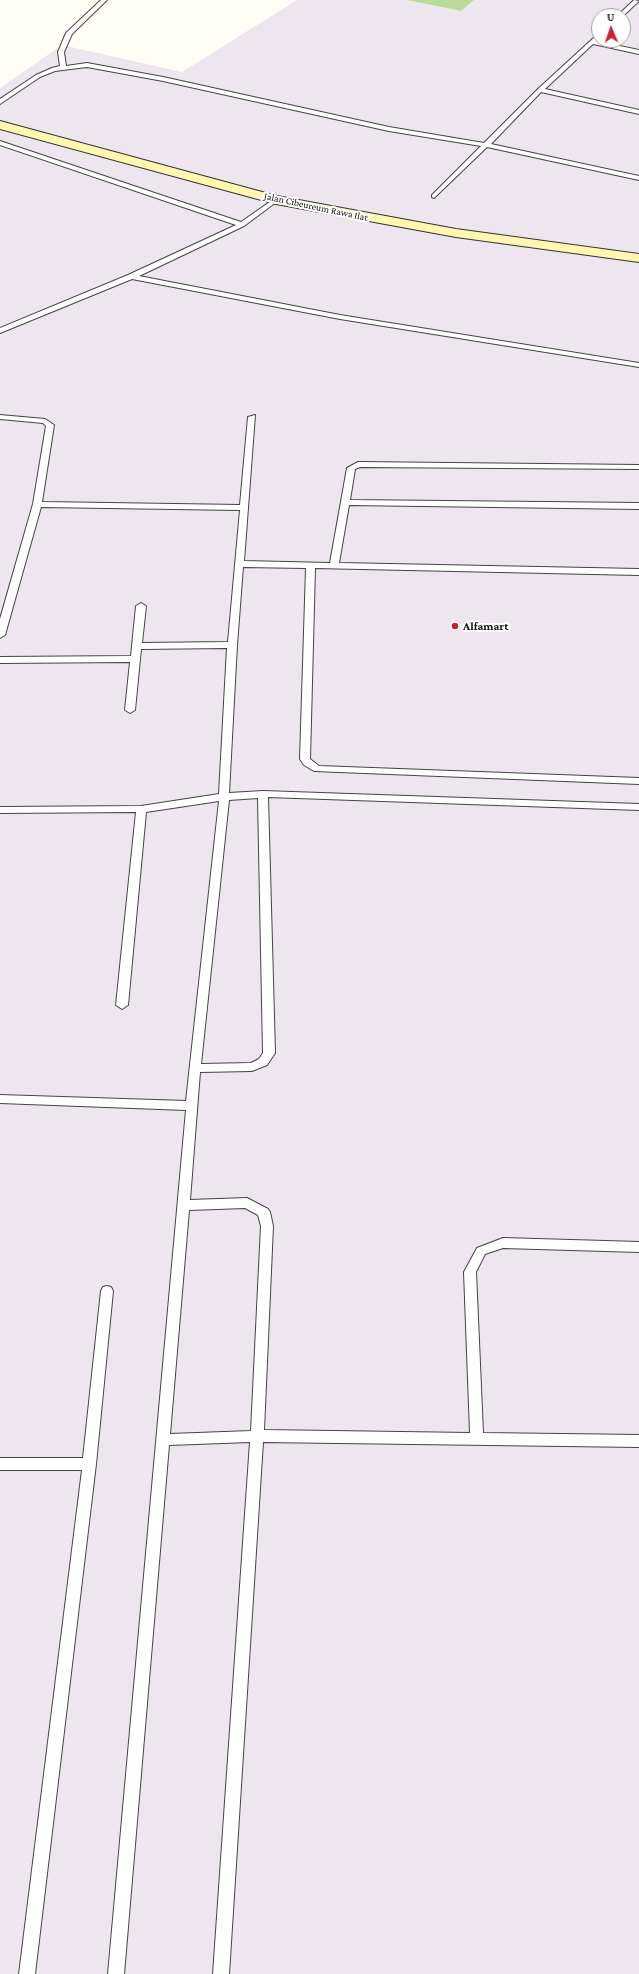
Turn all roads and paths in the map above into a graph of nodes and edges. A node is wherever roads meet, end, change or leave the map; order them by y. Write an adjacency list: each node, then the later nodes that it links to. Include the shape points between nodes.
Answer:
1 (104, 0): 7 (lane, via 69,33 61,52)
2 (637, 0): 3 (lane)
3 (628, 8)
4 (591, 43): 8 (lane)
5 (620, 48): 6 (lane)
6 (639, 52)
7 (63, 67): 9 (lane, via 38,76); 13 (lane, via 87,65 107,68 389,129)
8 (540, 90): 10 (lane); 13 (lane)
9 (0, 102)
10 (639, 112)
11 (0, 125): 16 (street, Jalan Cibeureum Rawa Ilat)
12 (0, 143): 17 (lane)
13 (486, 145): 14 (lane); 15 (lane)
14 (639, 178)
15 (434, 196)
16 (276, 200): 17 (lane); 18 (street, Jalan Cibeureum Rawa Ilat, via 448,232)
17 (242, 225): 19 (lane)
18 (639, 258)
19 (131, 277): 20 (lane); 21 (lane, via 340,317)
20 (0, 331)
21 (639, 365)
22 (0, 417): 26 (lane, via 45,421 50,425)
23 (252, 417): 28 (lane)
24 (639, 467): 25 (lane, via 358,464 351,468)
25 (346, 502): 27 (lane); 31 (lane)
26 (37, 504): 28 (lane); 34 (lane)
27 (639, 506)
28 (244, 508): 29 (lane)
29 (239, 564): 30 (lane); 35 (lane)
30 (311, 565): 31 (lane); 40 (lane, via 305,759 317,769)
31 (334, 566): 32 (lane)
32 (639, 572)
33 (141, 606): 36 (lane)
34 (0, 635)
35 (232, 645): 36 (lane); 42 (lane)
36 (137, 646): 37 (lane)
37 (136, 659): 38 (lane); 39 (lane)
38 (0, 660)
39 (130, 710)
40 (639, 781)
41 (263, 794): 42 (lane); 43 (lane); 47 (lane, via 269,1053 263,1062 252,1067)
42 (224, 797): 44 (lane); 47 (lane)
43 (639, 807)
44 (141, 809): 45 (lane); 46 (lane)
45 (0, 810)
46 (122, 1005)
47 (195, 1068): 49 (lane)
48 (0, 1099): 49 (lane)
49 (192, 1106): 50 (lane)
50 (183, 1205): 53 (lane, via 247,1203 264,1212 267,1234); 55 (lane)
51 (639, 1246): 54 (lane, via 503,1243 481,1251 470,1272)
52 (106, 1291): 58 (lane)
53 (257, 1436): 54 (lane); 55 (lane); 61 (lane)
54 (477, 1439): 56 (lane)
55 (163, 1440): 60 (lane)
56 (639, 1442)
57 (0, 1464): 58 (lane)
58 (89, 1464): 59 (lane)
59 (27, 1974)
60 (116, 1974)
61 (221, 1974)

